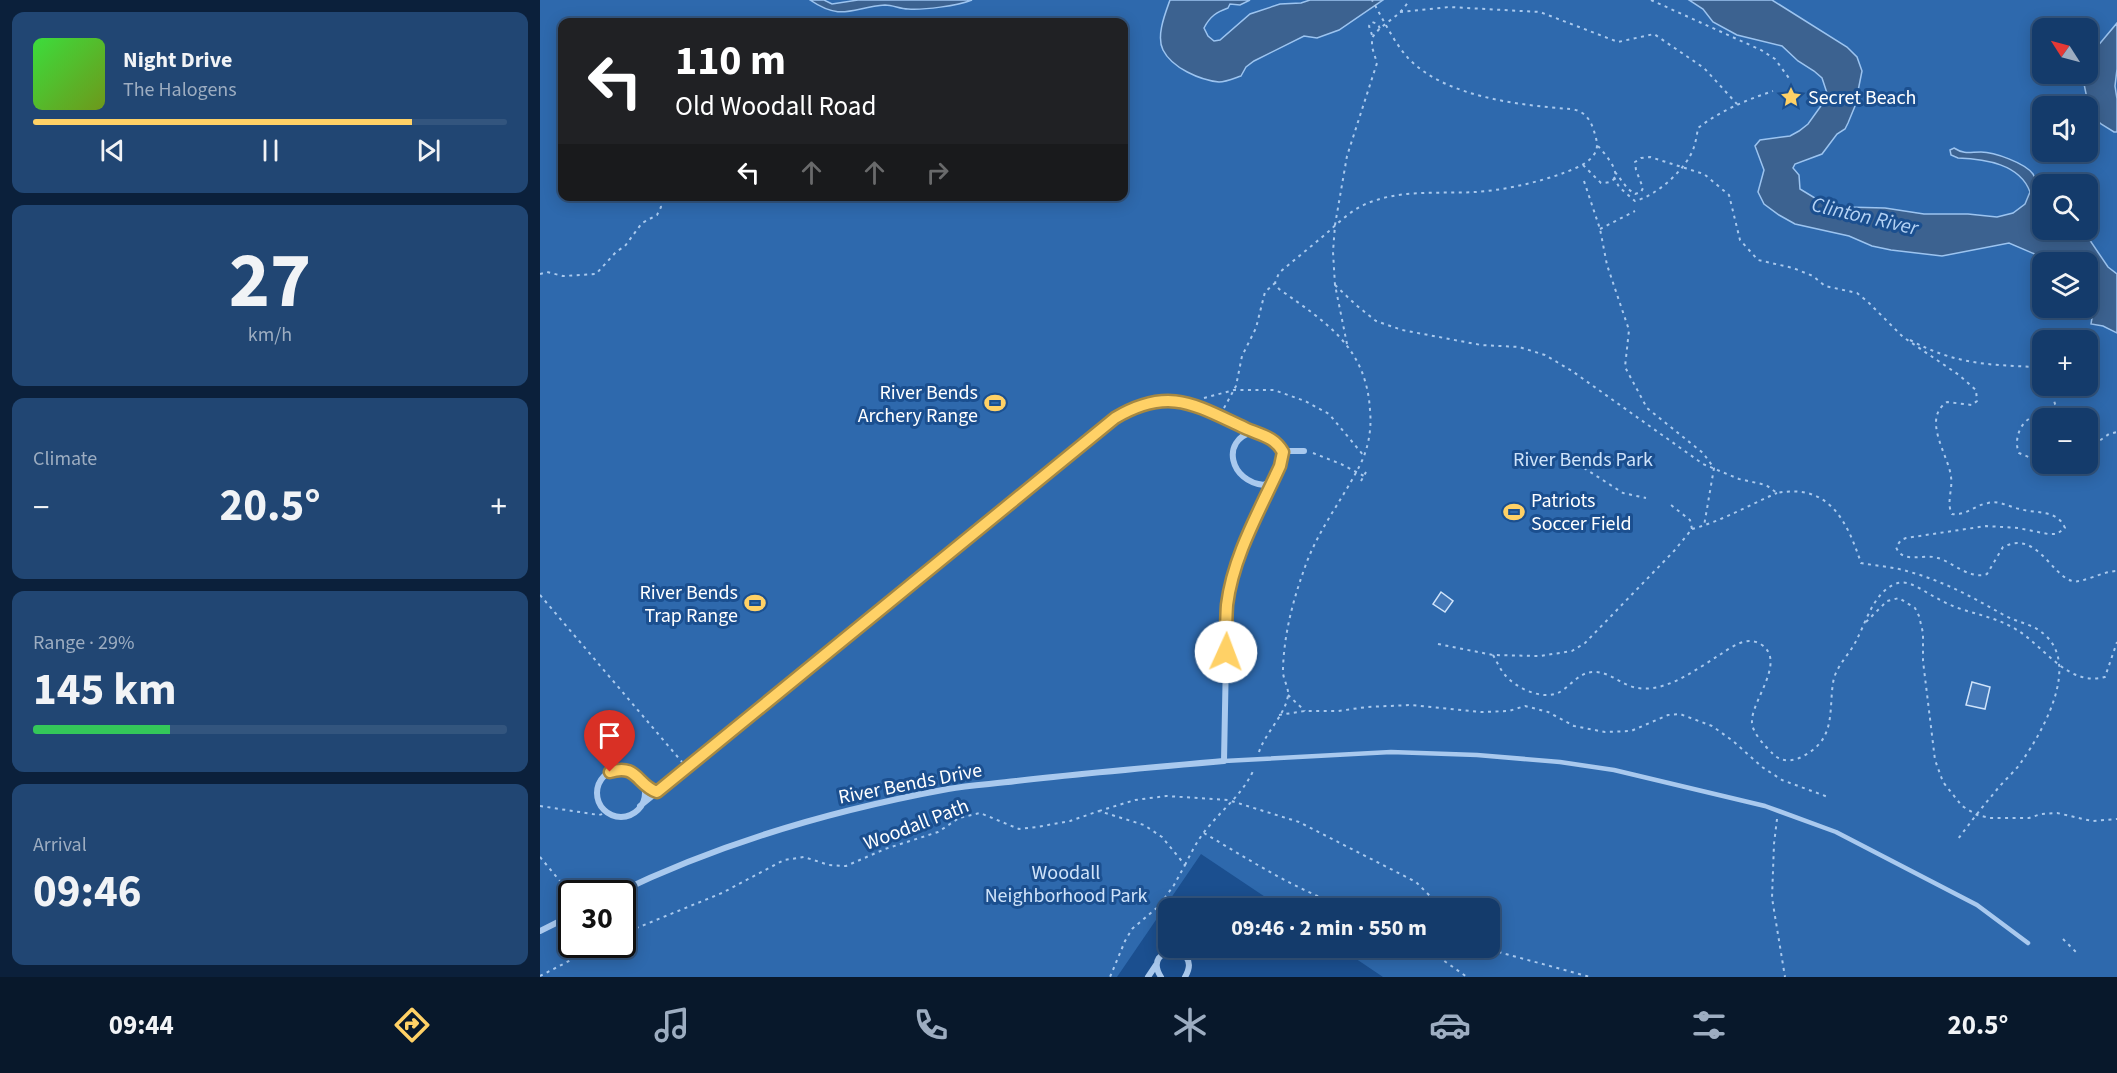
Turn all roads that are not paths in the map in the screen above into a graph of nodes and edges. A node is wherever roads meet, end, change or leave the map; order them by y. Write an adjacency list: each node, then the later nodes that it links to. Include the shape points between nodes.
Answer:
1 (1233, 422): 2 (street); 3 (street); 11 (street, via 1196,405 1175,401 1138,407 1115,418)
2 (1253, 432): 3 (street); 5 (street, via 1273,440)
3 (1237, 442): 7 (street, via 1233,457 1236,470)
4 (1304, 451): 5 (street)
5 (1283, 452): 6 (street)
6 (1273, 479): 7 (street); 8 (street)
7 (1256, 484): 8 (street)
8 (1266, 497): 9 (street, via 1241,553 1227,605)
9 (1224, 761): 13 (street, River Bends Drive, via 949,789 848,810 746,840); 16 (lane, via 1391,752 1477,755 1614,770 1778,811 1836,832 1977,905)
10 (643, 784): 11 (street); 12 (street, via 645,799); 12 (street, via 633,772 618,769 603,776 599,783 597,799 606,813 628,816)
11 (657, 792): 12 (street)
12 (640, 806)
13 (636, 885)
14 (558, 922): 15 (street)
15 (540, 931)
16 (2028, 943)
17 (1159, 959): 18 (street); 19 (street, via 1157,969); 20 (street, via 1167,952 1182,954 1189,968)
18 (1148, 977)
19 (1161, 977)
20 (1185, 977)

